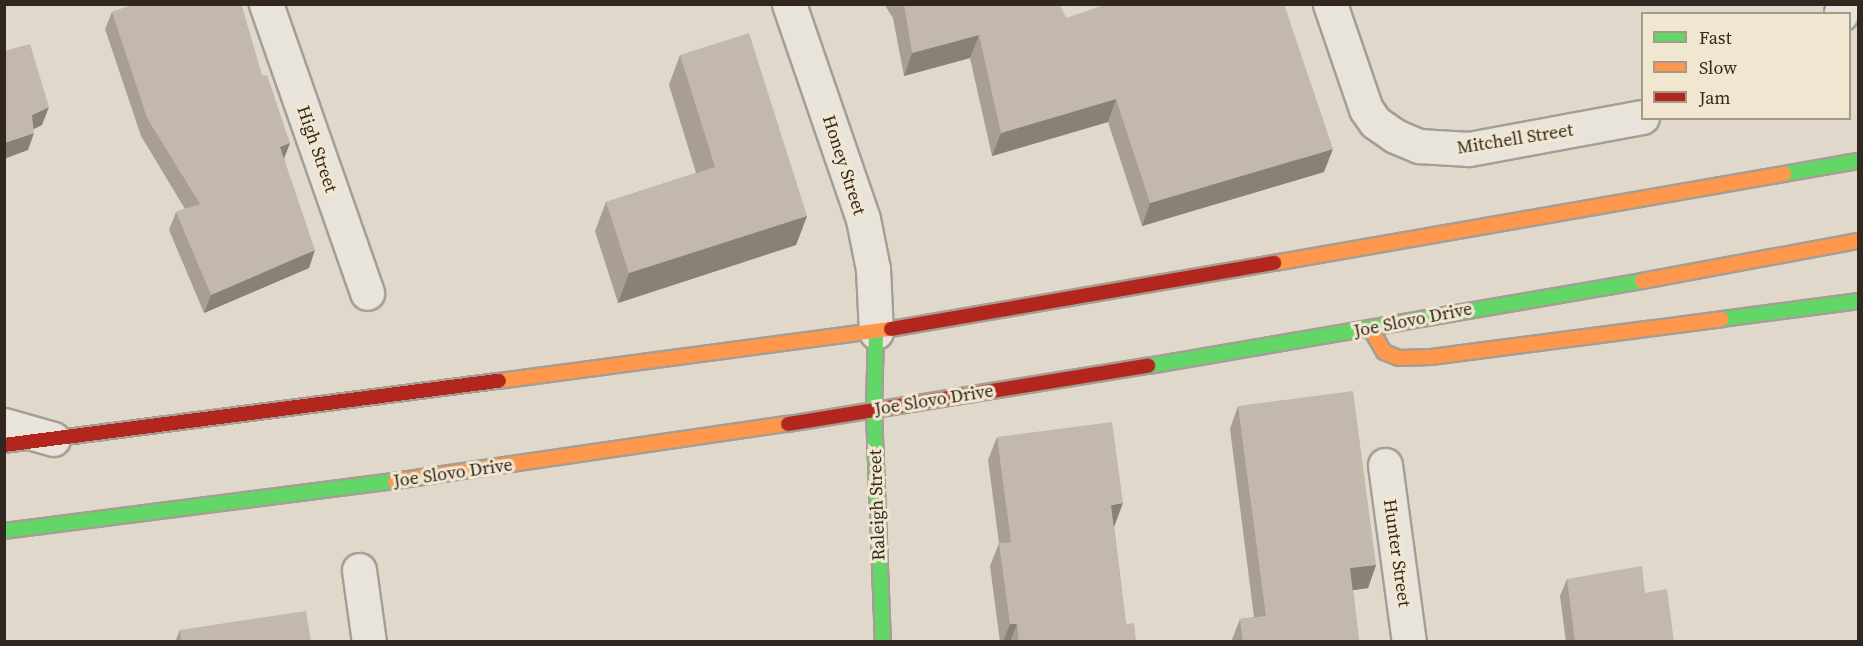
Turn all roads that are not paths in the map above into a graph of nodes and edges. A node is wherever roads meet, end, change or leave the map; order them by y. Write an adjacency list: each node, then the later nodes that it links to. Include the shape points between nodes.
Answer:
1 (267, 4): 7 (street, High Street)
2 (789, 4): 10 (street, Honey Street, via 863,219 873,269)
3 (1330, 4): 4 (street, Mitchell Street, via 1366,109 1375,122 1419,146 1469,149)
4 (1641, 117)
5 (1858, 161): 10 (main road)
6 (1858, 241): 9 (main road, Joe Slovo Drive)
7 (367, 293)
8 (1858, 301): 9 (main road, via 1431,357 1399,358 1384,352)
9 (1371, 330): 11 (main road, Joe Slovo Drive)
10 (876, 332): 11 (main road, Raleigh Street); 13 (main road)
11 (874, 411): 16 (main road, Joe Slovo Drive, via 480,470); 19 (main road, Raleigh Street)
12 (4, 425): 13 (street)
13 (54, 439): 14 (main road)
14 (4, 445)
15 (1384, 465): 20 (street, Hunter Street)
16 (4, 531)
17 (360, 570): 18 (street)
18 (369, 642)
19 (883, 642)
20 (1409, 642)

